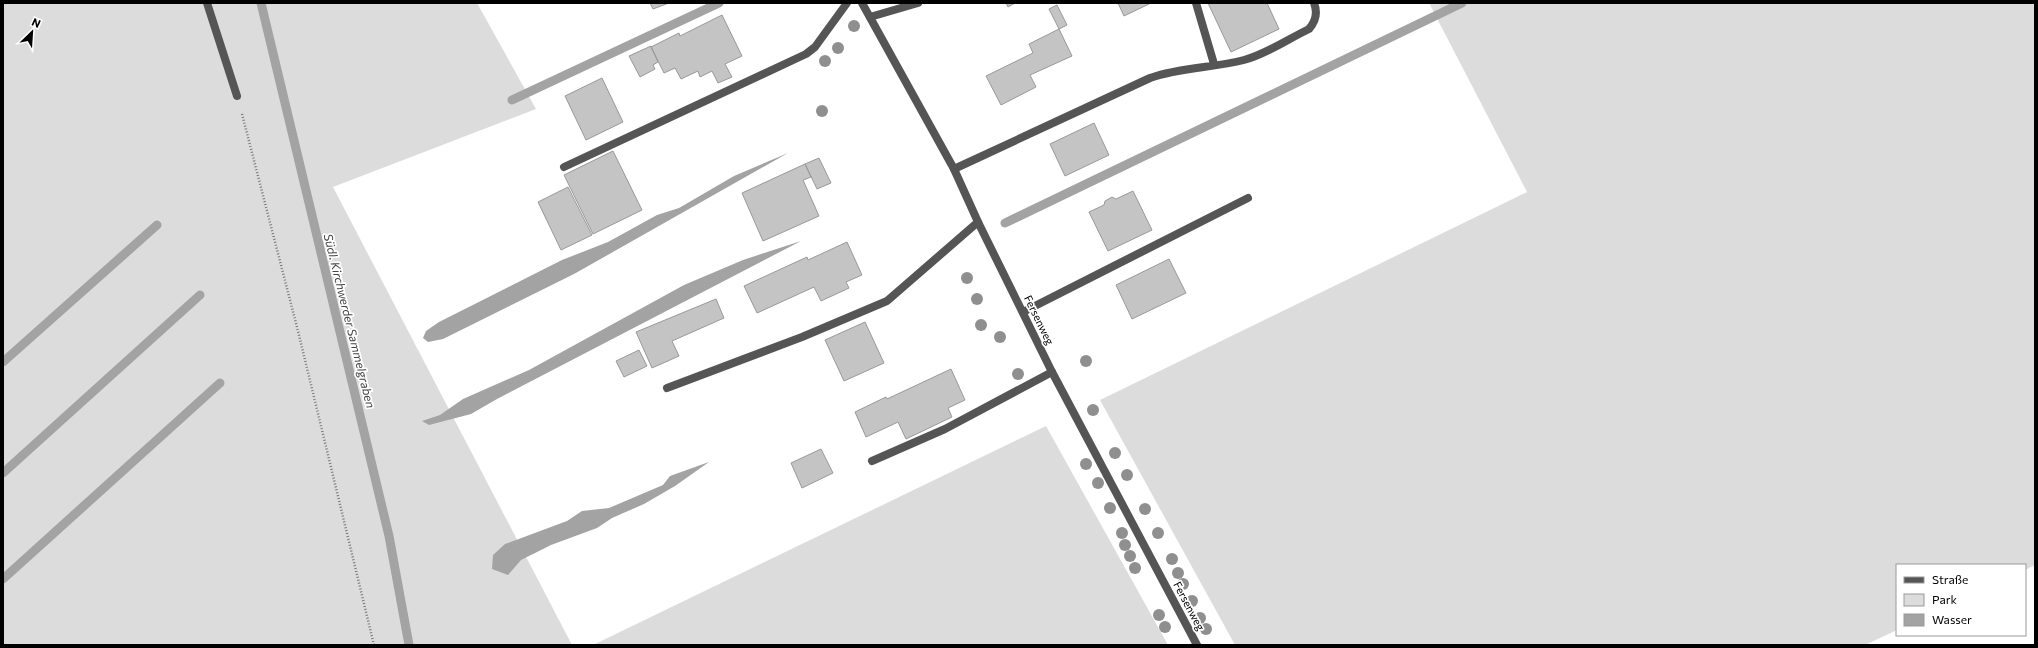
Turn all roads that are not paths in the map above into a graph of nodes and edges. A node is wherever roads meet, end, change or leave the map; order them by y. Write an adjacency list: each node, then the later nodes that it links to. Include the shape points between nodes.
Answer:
1 (207, 3): 9 (street)
2 (847, 3): 10 (street, via 815,47 806,54)
3 (862, 3): 7 (street, Fersenweg)
4 (918, 3): 7 (street)
5 (1196, 3): 8 (street)
6 (1314, 3): 8 (street, via 1317,13 1309,29 1244,60)
7 (870, 17): 11 (street, Fersenweg)
8 (1214, 64): 11 (street, via 1150,78)
9 (237, 96)
10 (564, 167)
11 (954, 169): 13 (street, Fersenweg)
12 (1248, 198): 14 (street)
13 (978, 222): 14 (street, Fersenweg); 16 (street, via 886,301 809,334)
14 (1023, 312): 15 (street, Fersenweg)
15 (1052, 372): 17 (street, via 945,429); 18 (street, Fersenweg)
16 (667, 388)
17 (872, 461)
18 (1197, 645)

